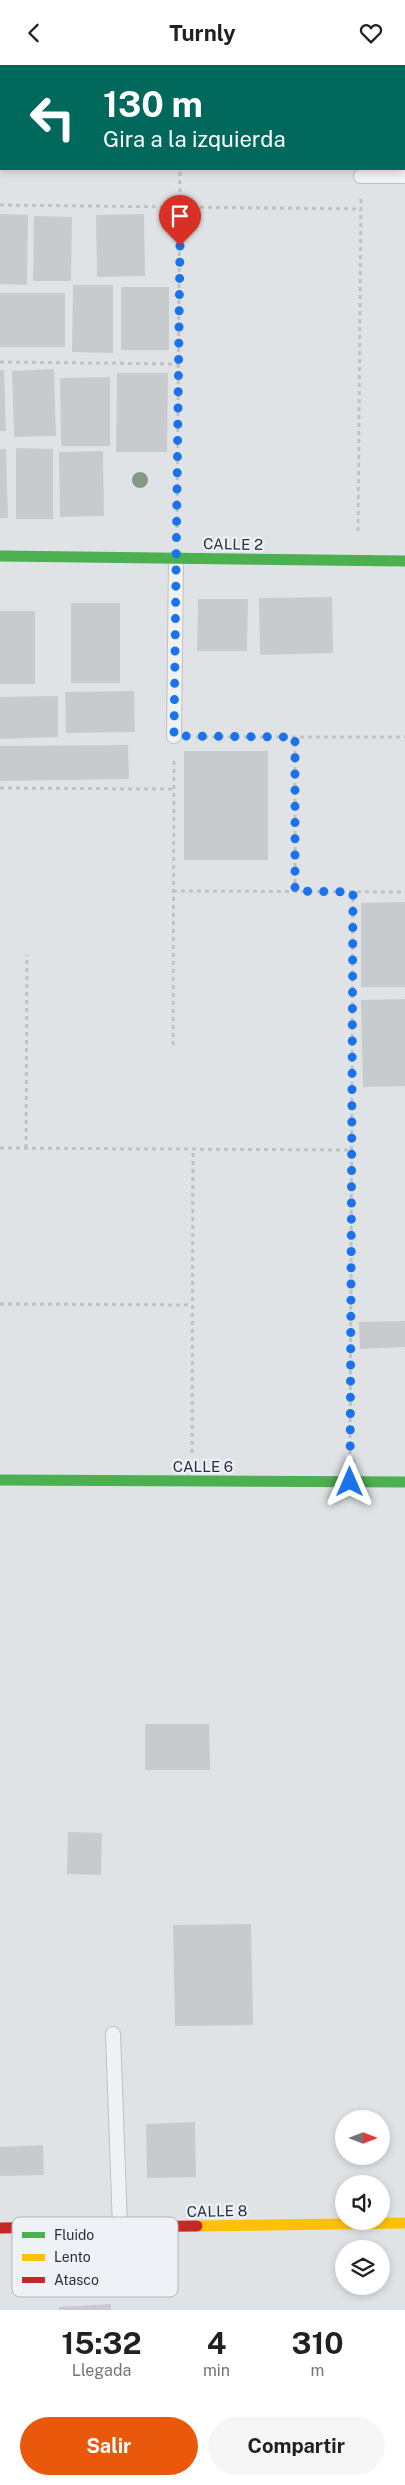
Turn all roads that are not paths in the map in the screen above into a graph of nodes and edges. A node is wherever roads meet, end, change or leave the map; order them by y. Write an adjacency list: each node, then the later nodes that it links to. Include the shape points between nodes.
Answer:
1 (361, 176): 2 (lane)
2 (405, 176)
3 (0, 556): 4 (street, CALLE 2)
4 (176, 558): 5 (street, CALLE 2); 6 (lane)
5 (405, 561)
6 (174, 736)
7 (0, 1481): 8 (street, CALLE 6)
8 (405, 1482)
9 (113, 2034): 10 (lane)
10 (120, 2217)
11 (405, 2223): 12 (street, CALLE 8)
12 (178, 2226)

